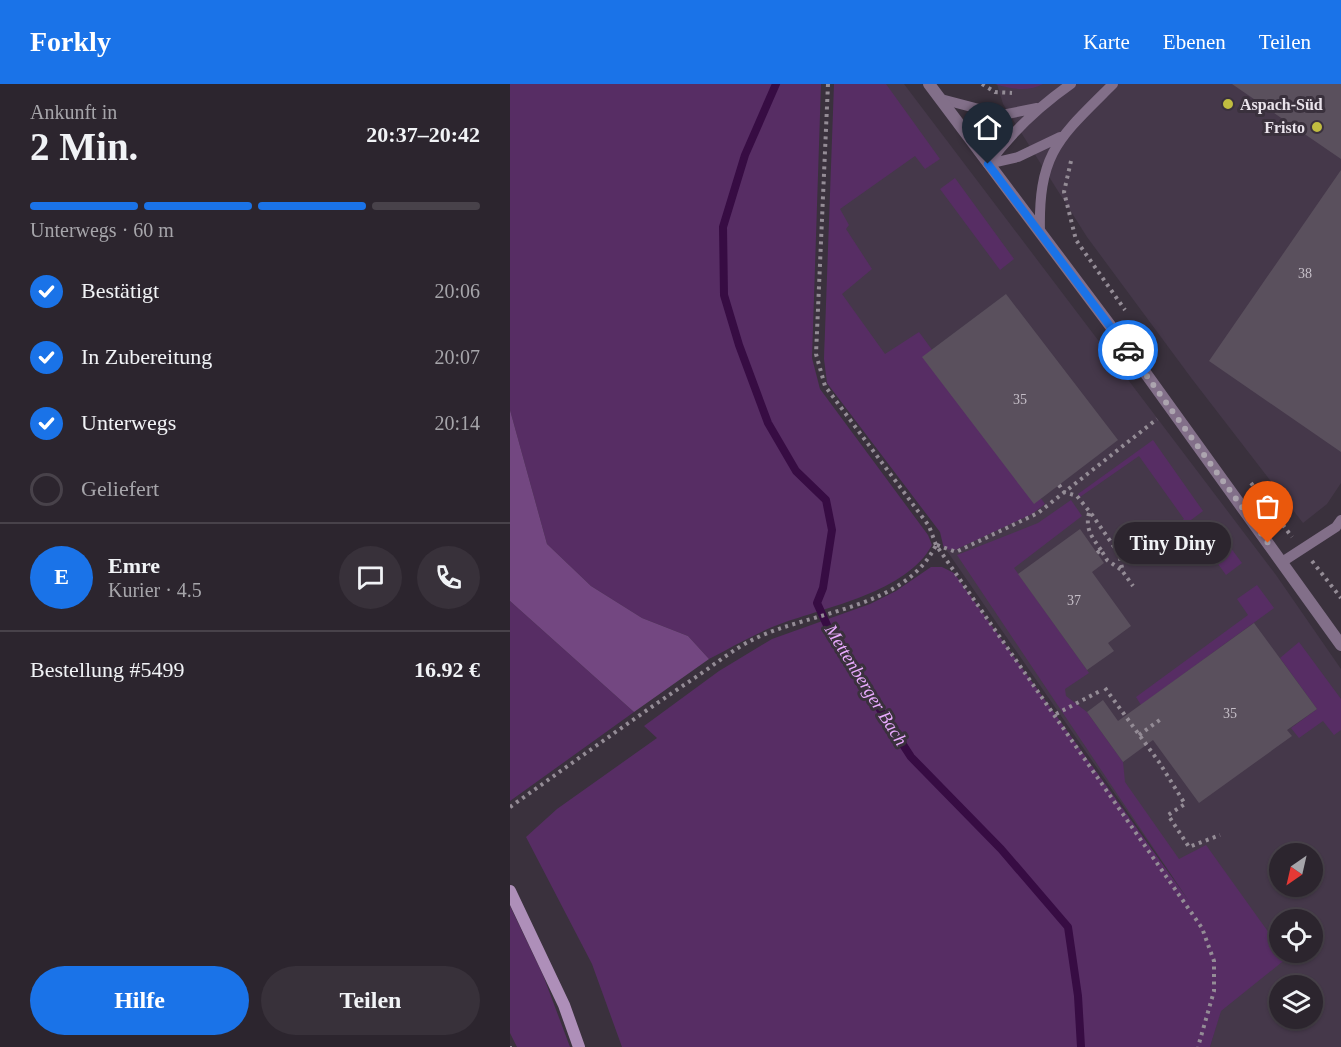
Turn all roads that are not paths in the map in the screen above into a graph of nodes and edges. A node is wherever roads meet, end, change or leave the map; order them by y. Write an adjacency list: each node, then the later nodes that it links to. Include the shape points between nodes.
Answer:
1 (929, 84): 4 (street)
2 (1071, 84): 5 (lane)
3 (1113, 84): 6 (lane)
4 (941, 99): 5 (lane, via 1002,115); 7 (street)
5 (1037, 108): 7 (lane)
6 (1060, 137): 7 (lane, via 1018,157); 8 (lane, via 1041,184)
7 (988, 164): 8 (street)
8 (1040, 233): 10 (street)
9 (1341, 520): 10 (lane)
10 (1282, 562): 11 (street)
11 (1341, 645)
12 (510, 891): 13 (main road, via 564,1005)
13 (579, 1047)

